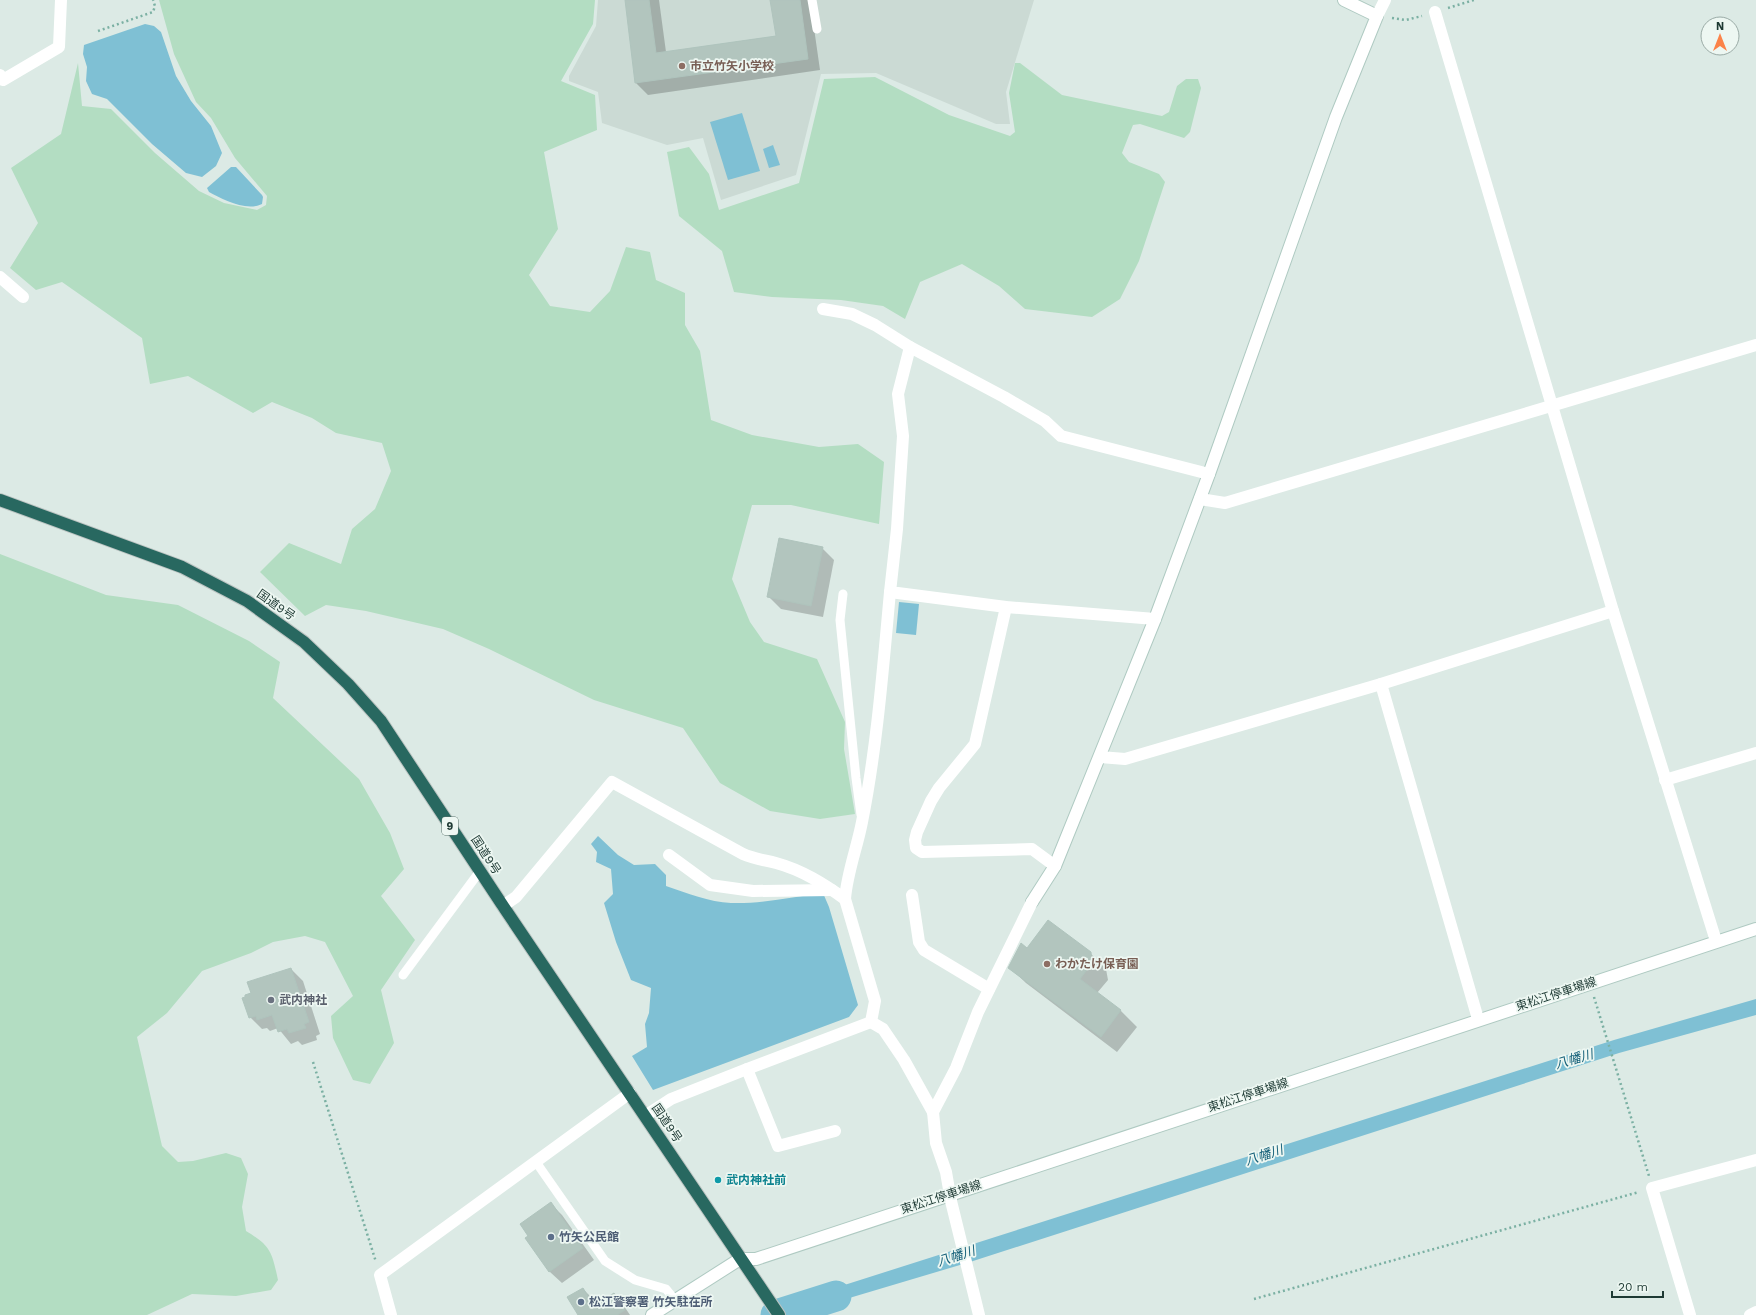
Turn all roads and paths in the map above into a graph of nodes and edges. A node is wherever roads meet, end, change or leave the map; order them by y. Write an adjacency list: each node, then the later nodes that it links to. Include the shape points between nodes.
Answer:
1 (61, 0): 10 (street, via 59,48 3,80)
2 (154, 0): 9 (path, via 153,12)
3 (812, 0): 8 (lane)
4 (1344, 0): 7 (street)
5 (1384, 0): 7 (street)
6 (1435, 12): 16 (street)
7 (1378, 16): 17 (street, via 1336,117)
8 (816, 29)
9 (98, 31)
10 (0, 75)
11 (0, 277): 12 (street)
12 (23, 297)
13 (824, 309): 15 (street, via 852,314)
14 (1756, 345): 16 (street)
15 (910, 347): 17 (street, via 1045,421 1061,436); 20 (street, via 898,394 903,436)
16 (1552, 407): 19 (street, via 1225,503); 23 (street)
17 (1209, 474): 19 (street)
18 (0, 500): 32 (highway, 国道9号 / 9, via 182,566 247,601 304,642 348,684 381,721)
19 (1200, 500): 24 (street)
20 (890, 592): 22 (street); 29 (street, via 878,709)
21 (844, 594): 29 (lane, via 840,620)
22 (1006, 607): 24 (street); 31 (street, via 975,744 931,801 917,832 916,848 922,852 1032,849)
23 (1614, 611): 25 (street); 28 (street)
24 (1155, 619): 27 (street)
25 (1380, 684): 27 (street, via 1125,759); 42 (street)
26 (1756, 753): 28 (street)
27 (1100, 757): 31 (street)
28 (1665, 780): 38 (street)
29 (862, 822): 35 (street)
30 (669, 855): 33 (street, via 710,885 753,891)
31 (1055, 866): 41 (street, via 1032,902)
32 (480, 871): 36 (highway, 国道9号 / 9); 39 (lane)
33 (832, 890): 35 (street); 36 (street, via 799,871 743,854 612,782 516,897)
34 (912, 896): 41 (street, via 918,937 924,950)
35 (845, 899): 43 (street, via 875,1001)
36 (503, 906): 46 (highway, 国道9号 / 9)
37 (1756, 929): 38 (street, 東松江停車場線)
38 (1716, 941): 40 (street, 東松江停車場線)
39 (403, 975)
40 (1590, 983): 42 (street, 東松江停車場線); 52 (path)
41 (990, 989): 47 (street, via 956,1068)
42 (1478, 1019): 53 (street, 東松江停車場線)
43 (871, 1022): 45 (street); 47 (street, via 887,1035)
44 (313, 1062): 55 (path)
45 (747, 1069): 48 (street, via 671,1100); 49 (street, via 778,1146)
46 (630, 1094): 48 (highway, 国道9号 / 9); 51 (street)
47 (933, 1112): 53 (street, via 935,1137)
48 (645, 1116): 54 (highway, 国道9号 / 9)
49 (835, 1131)
50 (1756, 1160): 52 (street)
51 (536, 1162): 55 (street); 57 (lane, via 605,1261 635,1280 666,1289)
52 (1652, 1188): 56 (path); 63 (street)
53 (950, 1194): 54 (street, 東松江停車場線, via 756,1259); 62 (street)
54 (740, 1259): 57 (street); 61 (highway, 国道9号 / 9)
55 (380, 1275): 59 (street)
56 (1254, 1299)
57 (675, 1300): 60 (street)
58 (1756, 1312): 64 (street)
59 (391, 1315)
60 (652, 1315)
61 (779, 1315)
62 (979, 1315)
63 (1690, 1315)
64 (1750, 1315)

